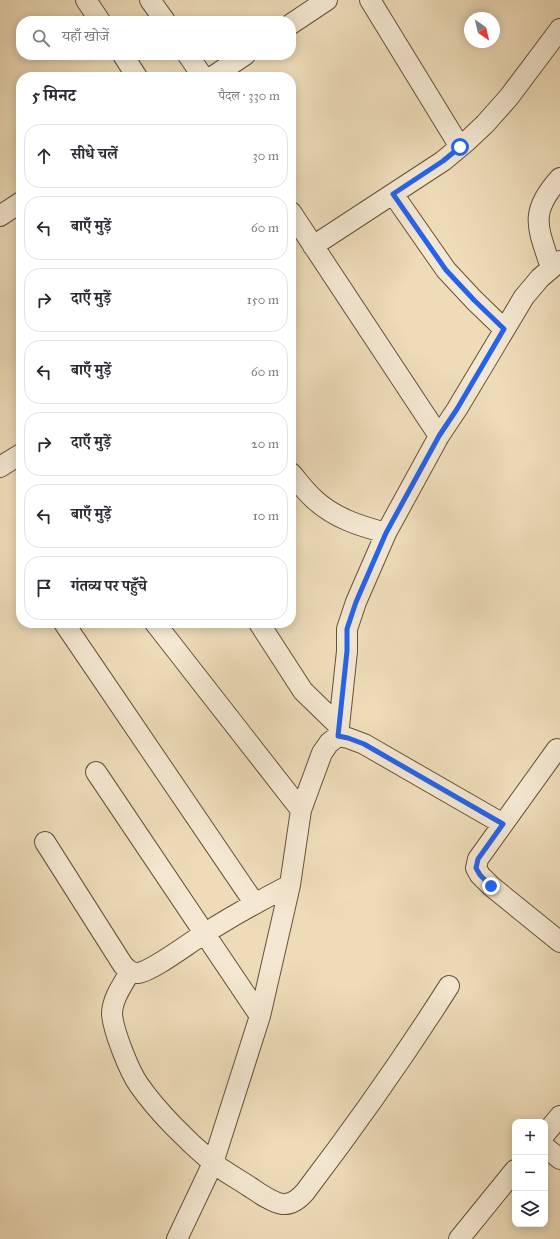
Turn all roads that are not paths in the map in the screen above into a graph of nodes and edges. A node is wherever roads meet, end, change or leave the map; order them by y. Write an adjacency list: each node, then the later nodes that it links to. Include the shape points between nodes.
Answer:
1 (86, 0): 5 (street)
2 (150, 0): 6 (street)
3 (327, 0): 7 (street)
4 (370, 0): 15 (street)
5 (97, 16)
6 (161, 16)
7 (296, 21)
8 (560, 29): 15 (street, via 509,97)
9 (126, 60): 12 (street)
10 (192, 60): 13 (street)
11 (238, 60): 14 (street)
12 (135, 72)
13 (200, 72)
14 (220, 72)
15 (460, 147): 17 (street)
16 (560, 178): 22 (street, via 540,204 538,216 539,230)
17 (393, 194): 21 (street); 23 (street, via 446,270)
18 (16, 205): 19 (street)
19 (0, 216)
20 (296, 220): 21 (street)
21 (313, 246): 24 (street)
22 (556, 265): 23 (street, via 540,278 524,297)
23 (504, 329): 24 (street)
24 (439, 436): 28 (street)
25 (16, 457): 26 (street)
26 (0, 467)
27 (296, 479): 28 (street, via 314,499 336,515 360,526)
28 (386, 533): 32 (street, via 347,629)
29 (67, 628): 39 (street)
30 (159, 628): 35 (street)
31 (262, 628): 32 (street, via 303,691)
32 (338, 731): 35 (street, via 322,753); 36 (street)
33 (557, 749): 36 (street)
34 (96, 772): 40 (street)
35 (301, 810): 38 (street)
36 (503, 824): 41 (street, via 478,859 476,868 491,886)
37 (45, 842): 42 (street, via 122,965)
38 (290, 885): 39 (street); 44 (street)
39 (255, 904): 40 (street)
40 (205, 933): 42 (street, via 151,968 139,973); 44 (street)
41 (560, 942)
42 (130, 972): 49 (street, via 116,997 112,1013 116,1034 126,1059 138,1084 152,1101)
43 (449, 986): 49 (street, via 402,1058 299,1199 292,1203 275,1202)
44 (260, 1016): 49 (street)
45 (560, 1116): 46 (street)
46 (548, 1130)
47 (548, 1150): 48 (street)
48 (560, 1160)
49 (213, 1163): 51 (street)
50 (512, 1174): 52 (street)
51 (177, 1239)
52 (459, 1239)

